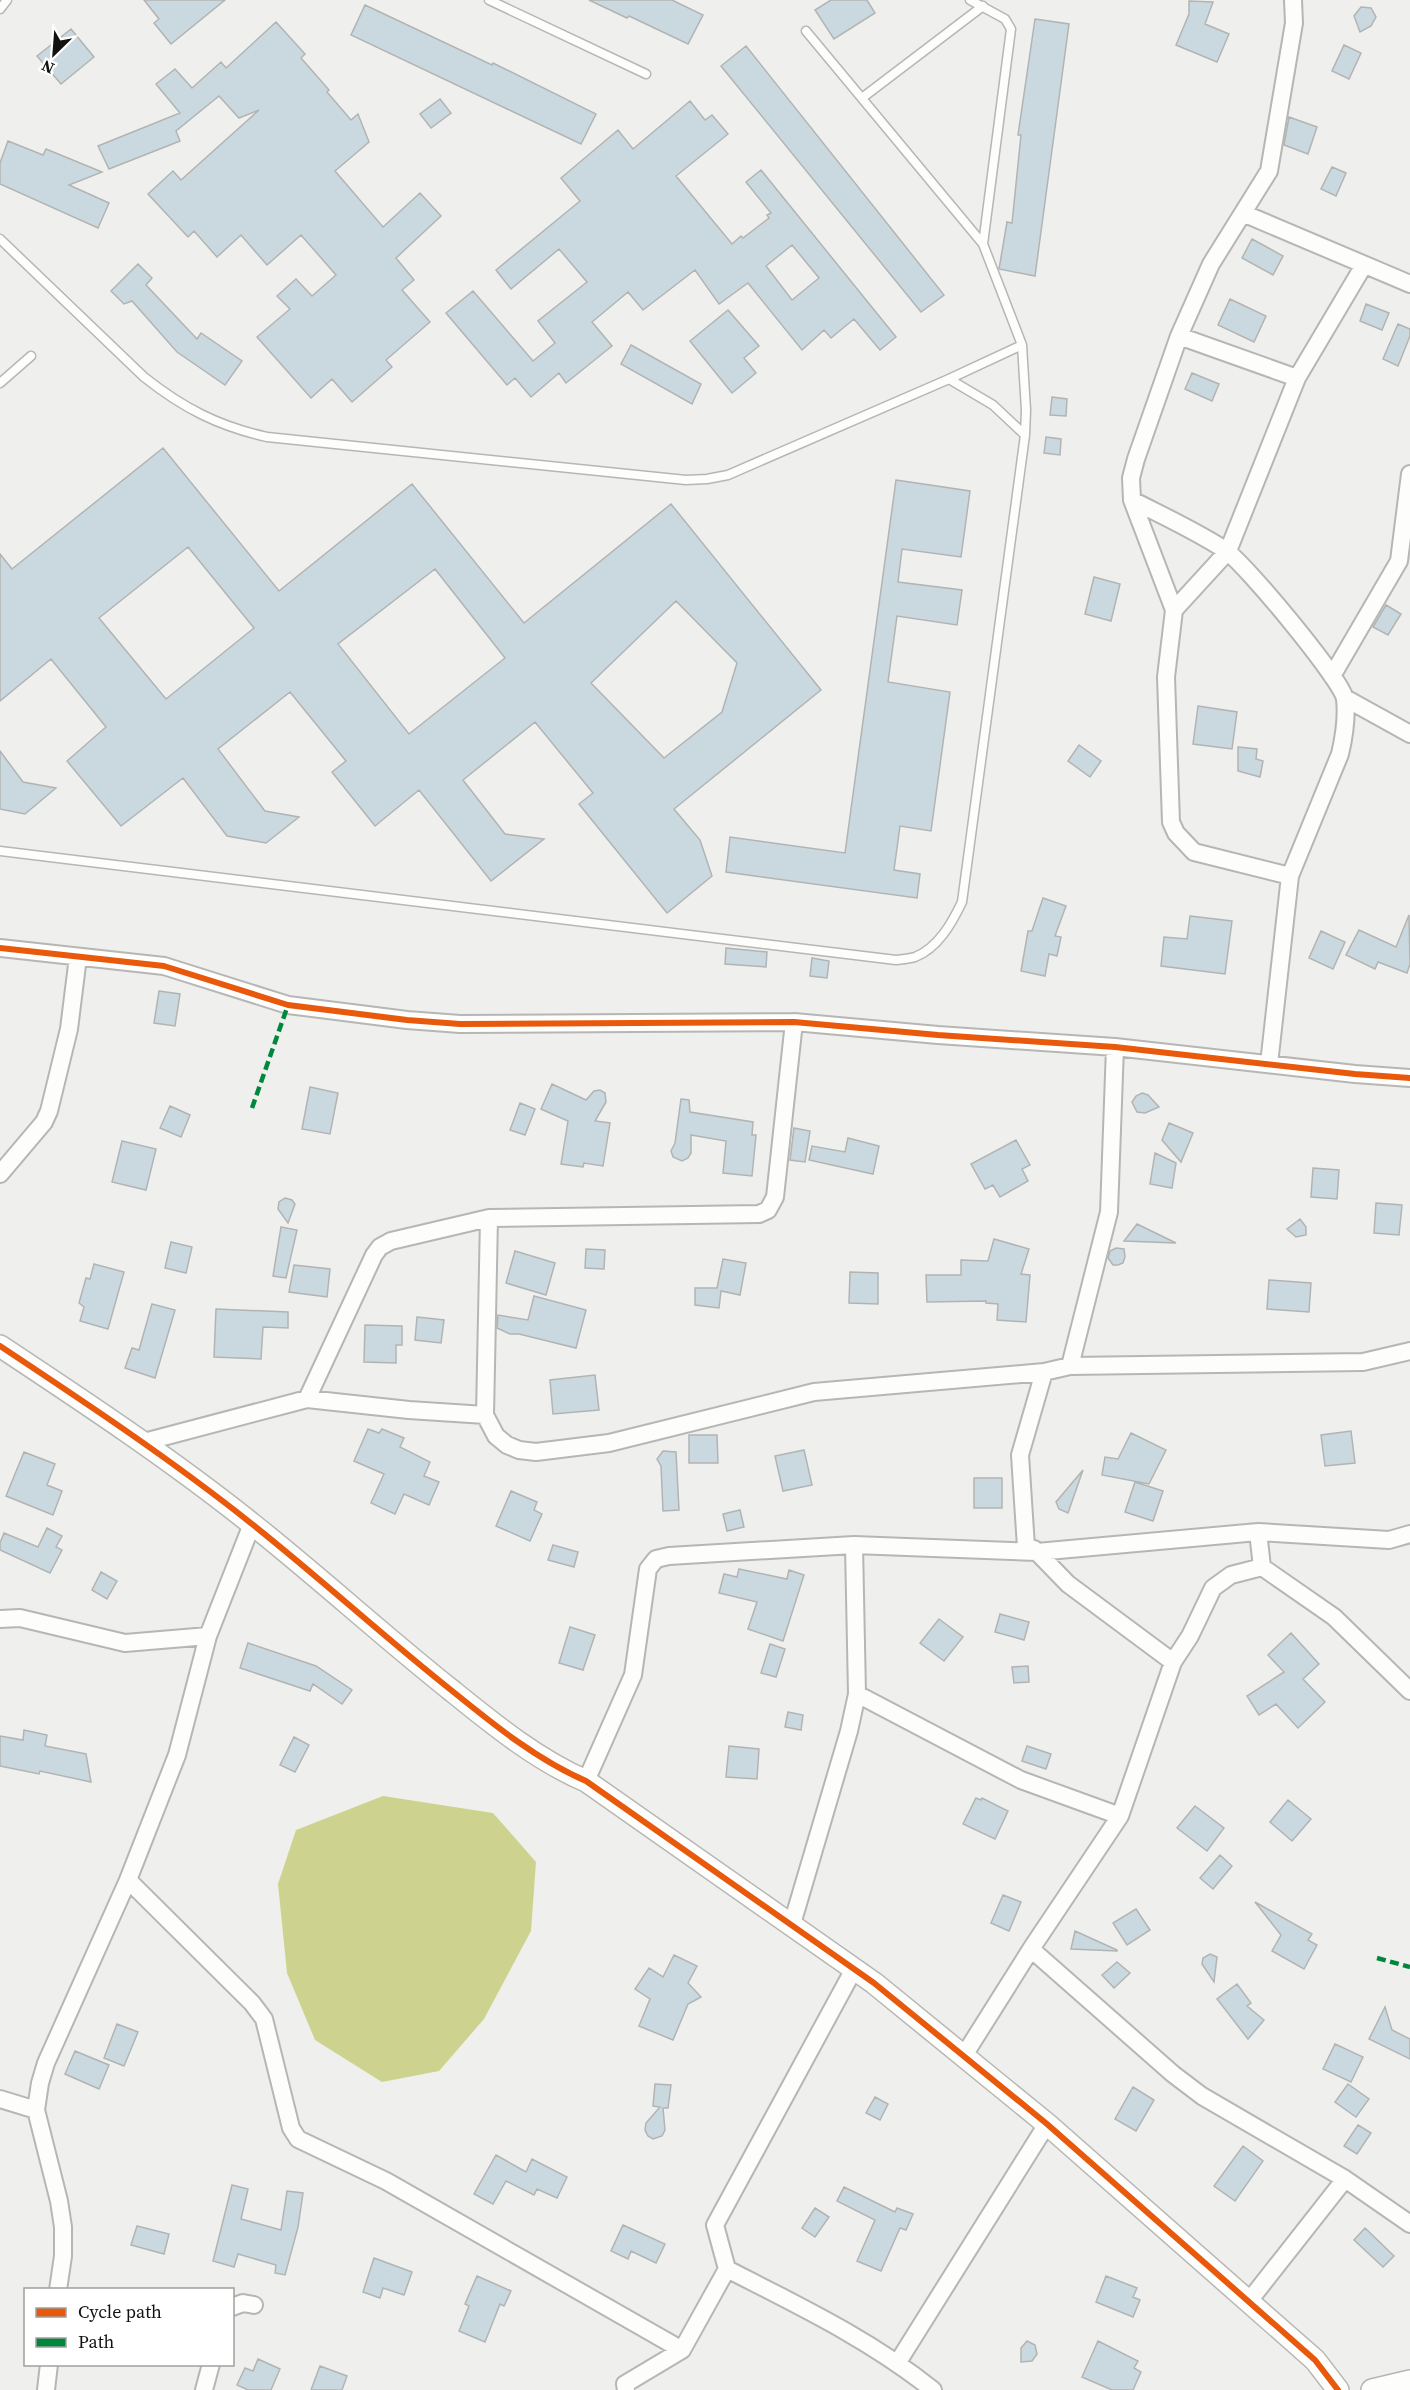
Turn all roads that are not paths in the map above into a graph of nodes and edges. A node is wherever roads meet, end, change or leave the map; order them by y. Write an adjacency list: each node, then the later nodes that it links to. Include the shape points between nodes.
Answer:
1 (7, 0): 6 (lane)
2 (489, 0): 8 (lane)
3 (970, 0): 5 (lane)
4 (1293, 0): 10 (street, via 1294,23 1269,171)
5 (984, 6): 9 (lane); 12 (lane, via 1005,19 1011,29)
6 (0, 9)
7 (806, 31): 9 (lane)
8 (646, 74)
9 (862, 98): 12 (lane)
10 (1245, 214): 13 (street); 15 (street, via 1211,264)
11 (0, 239): 19 (lane, via 166,394 217,423 267,437 707,479 728,475)
12 (983, 244): 16 (lane)
13 (1364, 265): 14 (street); 18 (street)
14 (1410, 284)
15 (1179, 336): 18 (street); 23 (street, via 1136,459 1131,478)
16 (1022, 345): 19 (lane); 21 (lane)
17 (32, 356): 20 (lane)
18 (1297, 378): 24 (street)
19 (949, 379): 21 (lane, via 993,405)
20 (0, 383)
21 (1025, 435): 29 (lane, via 962,902 940,939 915,957 896,960)
22 (1409, 477): 26 (street, via 1399,561)
23 (1132, 500): 24 (street); 25 (street)
24 (1227, 551): 25 (street); 26 (street, via 1295,626)
25 (1174, 610): 30 (street, via 1166,677 1171,822 1176,834 1194,852)
26 (1332, 676): 27 (street)
27 (1345, 698): 28 (street); 30 (street, via 1340,754)
28 (1410, 734)
29 (0, 851)
30 (1290, 876): 35 (street)
31 (0, 948): 32 (street)
32 (78, 957): 33 (street, via 164,966 288,1005 407,1020 459,1024); 37 (street, via 69,1029 49,1112)
33 (794, 1022): 34 (street); 38 (street, via 775,1197 768,1210 759,1214)
34 (1115, 1047): 35 (street); 41 (street, via 1109,1212)
35 (1269, 1064): 36 (street)
36 (1410, 1078)
37 (0, 1174)
38 (489, 1218): 43 (street, via 380,1247); 44 (street)
39 (0, 1346): 45 (street)
40 (1410, 1351): 41 (street, via 1363,1362)
41 (1070, 1366): 42 (street)
42 (1044, 1372): 44 (street, via 814,1392 609,1443 536,1452 507,1445 496,1436); 50 (street, via 1020,1455 1026,1547)
43 (307, 1399): 44 (street); 45 (street)
44 (485, 1414)
45 (144, 1442): 46 (street)
46 (252, 1524): 53 (street); 57 (street, via 477,1711 557,1769)
47 (1258, 1532): 48 (street, via 1389,1540); 50 (street); 51 (street)
48 (1410, 1534)
49 (854, 1545): 50 (street); 56 (street); 57 (street, via 669,1556 650,1564 633,1675)
50 (1037, 1552): 54 (street, via 1068,1584)
51 (1262, 1567): 54 (street, via 1231,1575 1213,1588); 55 (street, via 1334,1617)
52 (0, 1619): 53 (street, via 20,1618 125,1643)
53 (208, 1636): 59 (street, via 177,1755)
54 (1173, 1662): 58 (street)
55 (1410, 1692)
56 (857, 1694): 58 (street, via 1022,1780); 60 (street)
57 (586, 1781): 60 (street)
58 (1120, 1816): 61 (street)
59 (128, 1880): 65 (street, via 46,2063); 74 (street, via 264,2019 291,2128 298,2139 386,2181)
60 (792, 1924): 62 (street)
61 (1031, 1949): 63 (street); 67 (street, via 1202,2096)
62 (854, 1969): 63 (street); 69 (street, via 716,2225)
63 (963, 2056): 66 (street)
64 (0, 2099): 65 (street)
65 (36, 2110): 70 (street, via 63,2227)
66 (1047, 2124): 71 (street); 75 (street)
67 (1345, 2179): 68 (street); 71 (street)
68 (1410, 2224)
69 (728, 2269): 74 (street); 75 (street)
70 (58, 2288)
71 (1249, 2301): 83 (street, via 1315,2360)
72 (254, 2305): 73 (street)
73 (234, 2306)
74 (682, 2350): 81 (street, via 625,2384)
75 (898, 2362): 82 (street)
76 (49, 2366): 79 (street)
77 (210, 2366): 80 (street)
78 (1410, 2381): 84 (street)
79 (46, 2390)
80 (204, 2390)
81 (626, 2390)
82 (933, 2390)
83 (1338, 2390)
84 (1372, 2390)

